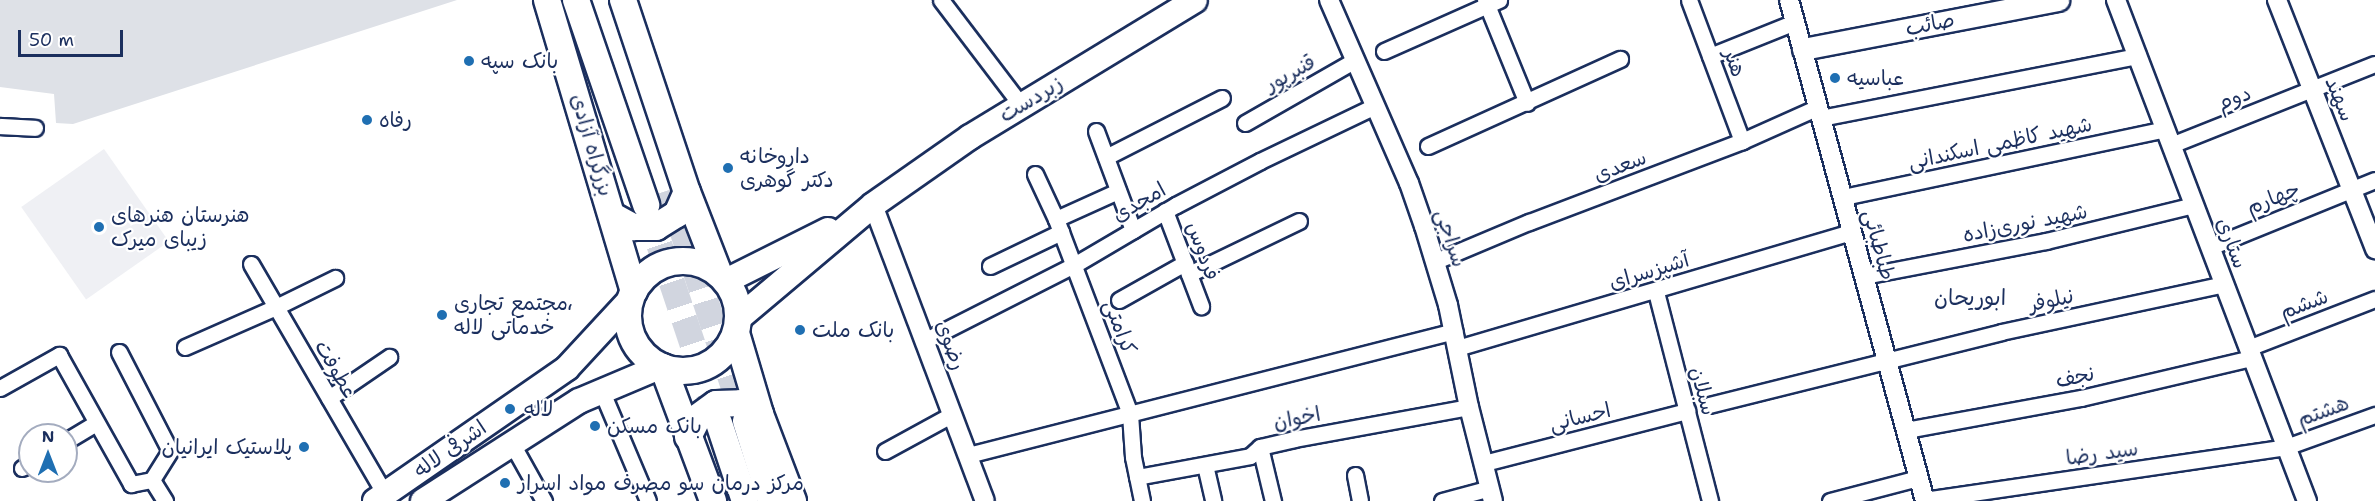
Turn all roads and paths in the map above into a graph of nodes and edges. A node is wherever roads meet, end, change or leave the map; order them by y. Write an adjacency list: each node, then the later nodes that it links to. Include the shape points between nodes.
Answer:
1 (547, 0): 47 (highway, بزرگراه آزادی)
2 (576, 0): 43 (highway, بزرگراه آزادی)
3 (605, 0): 40 (highway)
4 (623, 0): 40 (highway)
5 (941, 0): 26 (street)
6 (1195, 0): 26 (main road, زبردست)
7 (1329, 0): 21 (street, سراجی)
8 (1689, 0): 18 (street, هنر)
9 (1789, 0): 15 (street, طباطبائی)
10 (2058, 0): 14 (main road, صائب)
11 (2116, 0): 19 (street, ستاری)
12 (2277, 0): 23 (street, سهند)
13 (1490, 2): 17 (street); 25 (street)
14 (2025, 3): 16 (main road, صائب)
15 (1795, 22): 16 (street, طباطبائی); 18 (street)
16 (1803, 49): 28 (street, طباطبائی)
17 (1384, 51)
18 (1710, 56): 34 (street, هنر)
19 (2138, 56): 28 (street, سعدی); 33 (street, ستاری)
20 (1620, 59): 25 (street)
21 (1355, 60): 27 (street, سراجی); 29 (street, قنبرپور)
22 (2375, 64): 23 (street, دوم)
23 (2312, 90): 33 (street, دوم); 39 (street, سهند)
24 (1222, 98): 36 (street)
25 (1527, 103): 35 (street)
26 (1021, 105): 44 (main road, زبردست)
27 (1375, 106): 46 (street, امجدی); 54 (street, سراجی, via 1409,183)
28 (1820, 112): 34 (street, سعدی); 42 (street, طباطبائی)
29 (1245, 123)
30 (0, 126): 31 (street)
31 (34, 128)
32 (1096, 131): 36 (street)
33 (2168, 137): 42 (street, شهید کاظمی اسکندانی); 45 (street, ستاری)
34 (1742, 141): 54 (street, سعدی)
35 (1428, 146)
36 (1106, 157): 41 (street)
37 (1035, 174): 49 (street, کرامتی)
38 (2375, 180): 39 (street, چهارم)
39 (2352, 189): 52 (street, چهارم); 53 (street, سهند)
40 (678, 191): 47 (highway, via 677,214 656,227 633,227); 60 (highway)
41 (1118, 191): 49 (street); 50 (street)
42 (1843, 197): 51 (street, طباطبائی)
43 (646, 205)
44 (873, 205): 60 (main road, زبردست); 69 (main road, زبردست); 70 (street, رضوی)
45 (2194, 205): 52 (street, ستاری); 59 (street, شهید نوری‌زاده, via 2104,228)
46 (1165, 211): 50 (street, امجدی); 58 (street, فردوس)
47 (612, 216): 64 (highway, بزرگراه آزادی)
48 (1299, 221): 58 (street)
49 (1058, 225): 56 (street, کرامتی); 57 (street)
50 (1133, 230): 56 (street, امجدی)
51 (1852, 232): 59 (street, طباطبائی); 63 (street, آشپزسرای)
52 (2210, 246): 62 (street, ستاری)
53 (2375, 249)
54 (1436, 261): 71 (street, سراجی)
55 (251, 264): 68 (street, عطوفت)
56 (1074, 265): 70 (street, امجدی); 85 (street, کرامتی)
57 (990, 266)
58 (1187, 268): 66 (street); 67 (street, فردوس)
59 (1864, 276): 76 (street, طباطبائی)
60 (723, 277): 64 (highway, via 696,262 670,262 654,268); 69 (highway, via 737,303)
61 (335, 278): 68 (street)
62 (2224, 284): 74 (street, ستاری); 76 (street, نیلوفر)
63 (1656, 292): 71 (street, آشپزسرای); 83 (street, سبلان)
64 (632, 295): 77 (highway, via 630,329 648,358); 105 (main road, اشرفی لاله, via 567,368)
65 (2375, 299): 74 (street, ششم)
66 (1119, 300)
67 (1201, 306)
68 (276, 308): 72 (street); 80 (street, عطوفت)
69 (737, 326): 77 (highway, via 728,349 715,361 681,371); 87 (highway)
70 (926, 340): 84 (street, رضوی)
71 (1456, 340): 82 (street, سراجی); 85 (street, آشپزسرای)
72 (185, 347)
73 (119, 352): 103 (street, via 170,451)
74 (2250, 353): 90 (street, نجف, via 2081,398); 95 (street, ستاری)
75 (389, 357): 80 (street)
76 (1886, 359): 81 (street, نیلوفر); 90 (street, طباطبائی)
77 (663, 367): 79 (main road, اشرفی لاله); 92 (highway)
78 (0, 388): 88 (street, via 59,355)
79 (602, 392): 93 (main road, اشرفی لاله, via 579,401); 111 (street)
80 (329, 398): 105 (street, عطوفت)
81 (1709, 405)
82 (1469, 407): 94 (street, اخوان); 98 (street, سراجی)
83 (1687, 411): 98 (street, احسانی); 121 (street, سبلان)
84 (953, 414): 96 (street); 97 (street, رضوی)
85 (1130, 414): 97 (street, آشپزسرای); 101 (street, کرامتی)
86 (2375, 415): 95 (street, هشتم)
87 (753, 417): 92 (highway, via 741,403 716,404 698,417); 114 (highway); 115 (highway)
88 (96, 423): 91 (street); 103 (street, via 130,484)
89 (719, 423): 113 (highway)
90 (1906, 430): 102 (street, طباطبائی)
91 (78, 434)
92 (688, 437): 112 (highway)
93 (511, 442): 109 (main road, اشرفی لاله); 110 (street)
94 (1260, 447): 99 (street, اخوان, via 1250,456); 118 (street)
95 (2286, 447): 107 (street, سید رضا); 123 (street, ستاری)
96 (885, 451)
97 (968, 455): 106 (street, رضوی)
98 (1484, 464): 104 (street, سراجی)
99 (1205, 465): 101 (street, اخوان); 117 (street)
100 (1355, 475): 119 (street)
101 (1137, 477): 116 (street, کرامتی)
102 (1918, 478): 107 (street, طباطبائی); 122 (street)
103 (152, 480): 108 (street)
104 (1492, 495): 120 (street)
105 (380, 498)
106 (983, 500)
107 (1925, 500)
108 (165, 501)
109 (423, 501)
110 (544, 501)
111 (648, 501)
112 (713, 501)
113 (745, 501)
114 (771, 501)
115 (793, 501)
116 (1142, 501)
117 (1213, 501)
118 (1273, 501)
119 (1360, 501)
120 (1442, 501)
121 (1710, 501)
122 (1830, 501)
123 (2307, 501)

